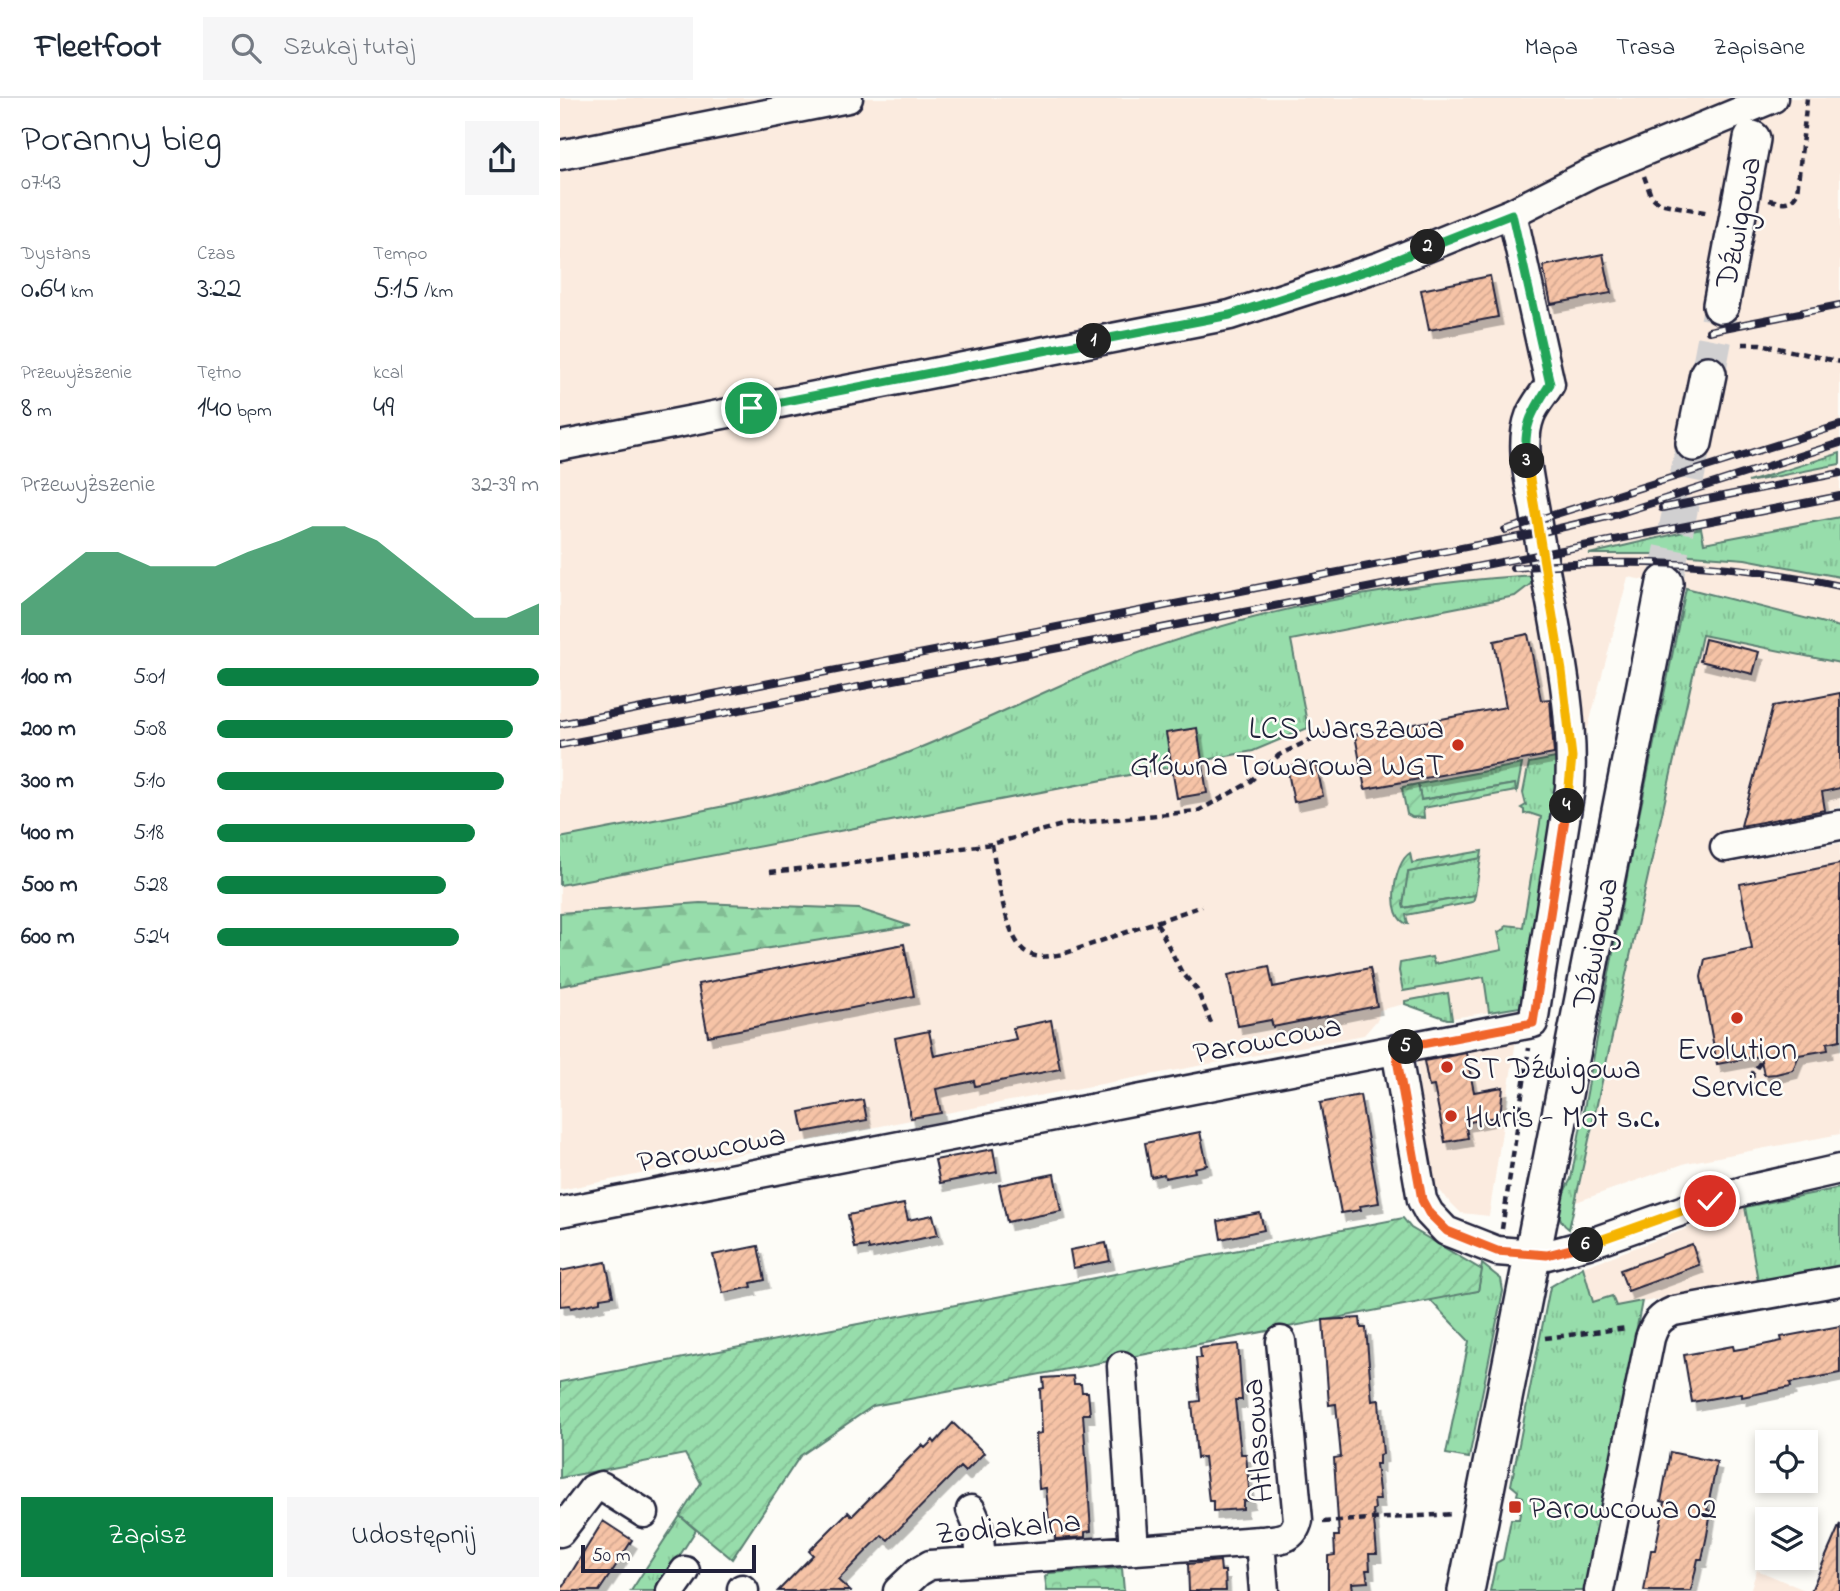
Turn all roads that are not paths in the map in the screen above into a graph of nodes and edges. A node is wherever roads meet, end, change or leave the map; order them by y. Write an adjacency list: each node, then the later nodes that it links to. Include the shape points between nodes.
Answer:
1 (848, 98): 4 (street)
2 (1773, 98): 5 (street, via 1591,173)
3 (1752, 139): 6 (main road, Dźwigowa)
4 (560, 155)
5 (1512, 214): 9 (street, via 1381,266 1230,315); 13 (street, Parowcowa, via 1550,384 1530,415 1526,450 1562,671 1572,757 1570,788 1533,1023)
6 (1721, 305)
7 (1708, 374): 8 (main road)
8 (1694, 443)
9 (560, 446)
10 (1665, 583): 16 (main road, Dźwigowa)
11 (1840, 825): 12 (street)
12 (1725, 847)
13 (1396, 1049): 15 (street, Parowcowa); 16 (street, via 1422,1200 1429,1213 1447,1231 1497,1251)
14 (1840, 1170): 16 (street, via 1747,1190 1559,1254)
15 (560, 1212)
16 (1532, 1256): 28 (main road, Dźwigowa)
17 (1840, 1281): 29 (street, via 1674,1311 1662,1317 1652,1331)
18 (1281, 1341): 23 (street, Atlasowa, via 1297,1524 1288,1537)
19 (1122, 1366): 24 (street)
20 (971, 1510): 25 (street, via 978,1527)
21 (644, 1513): 22 (street, via 601,1486 593,1489)
22 (560, 1532)
23 (1260, 1541): 24 (street, Zodiakalna); 27 (street, Atlasowa)
24 (1134, 1550): 25 (street, Zodiakalna)
25 (981, 1561): 26 (street, Zodiakalna, via 930,1565)
26 (898, 1591)
27 (1264, 1591)
28 (1466, 1591)
29 (1599, 1591)

